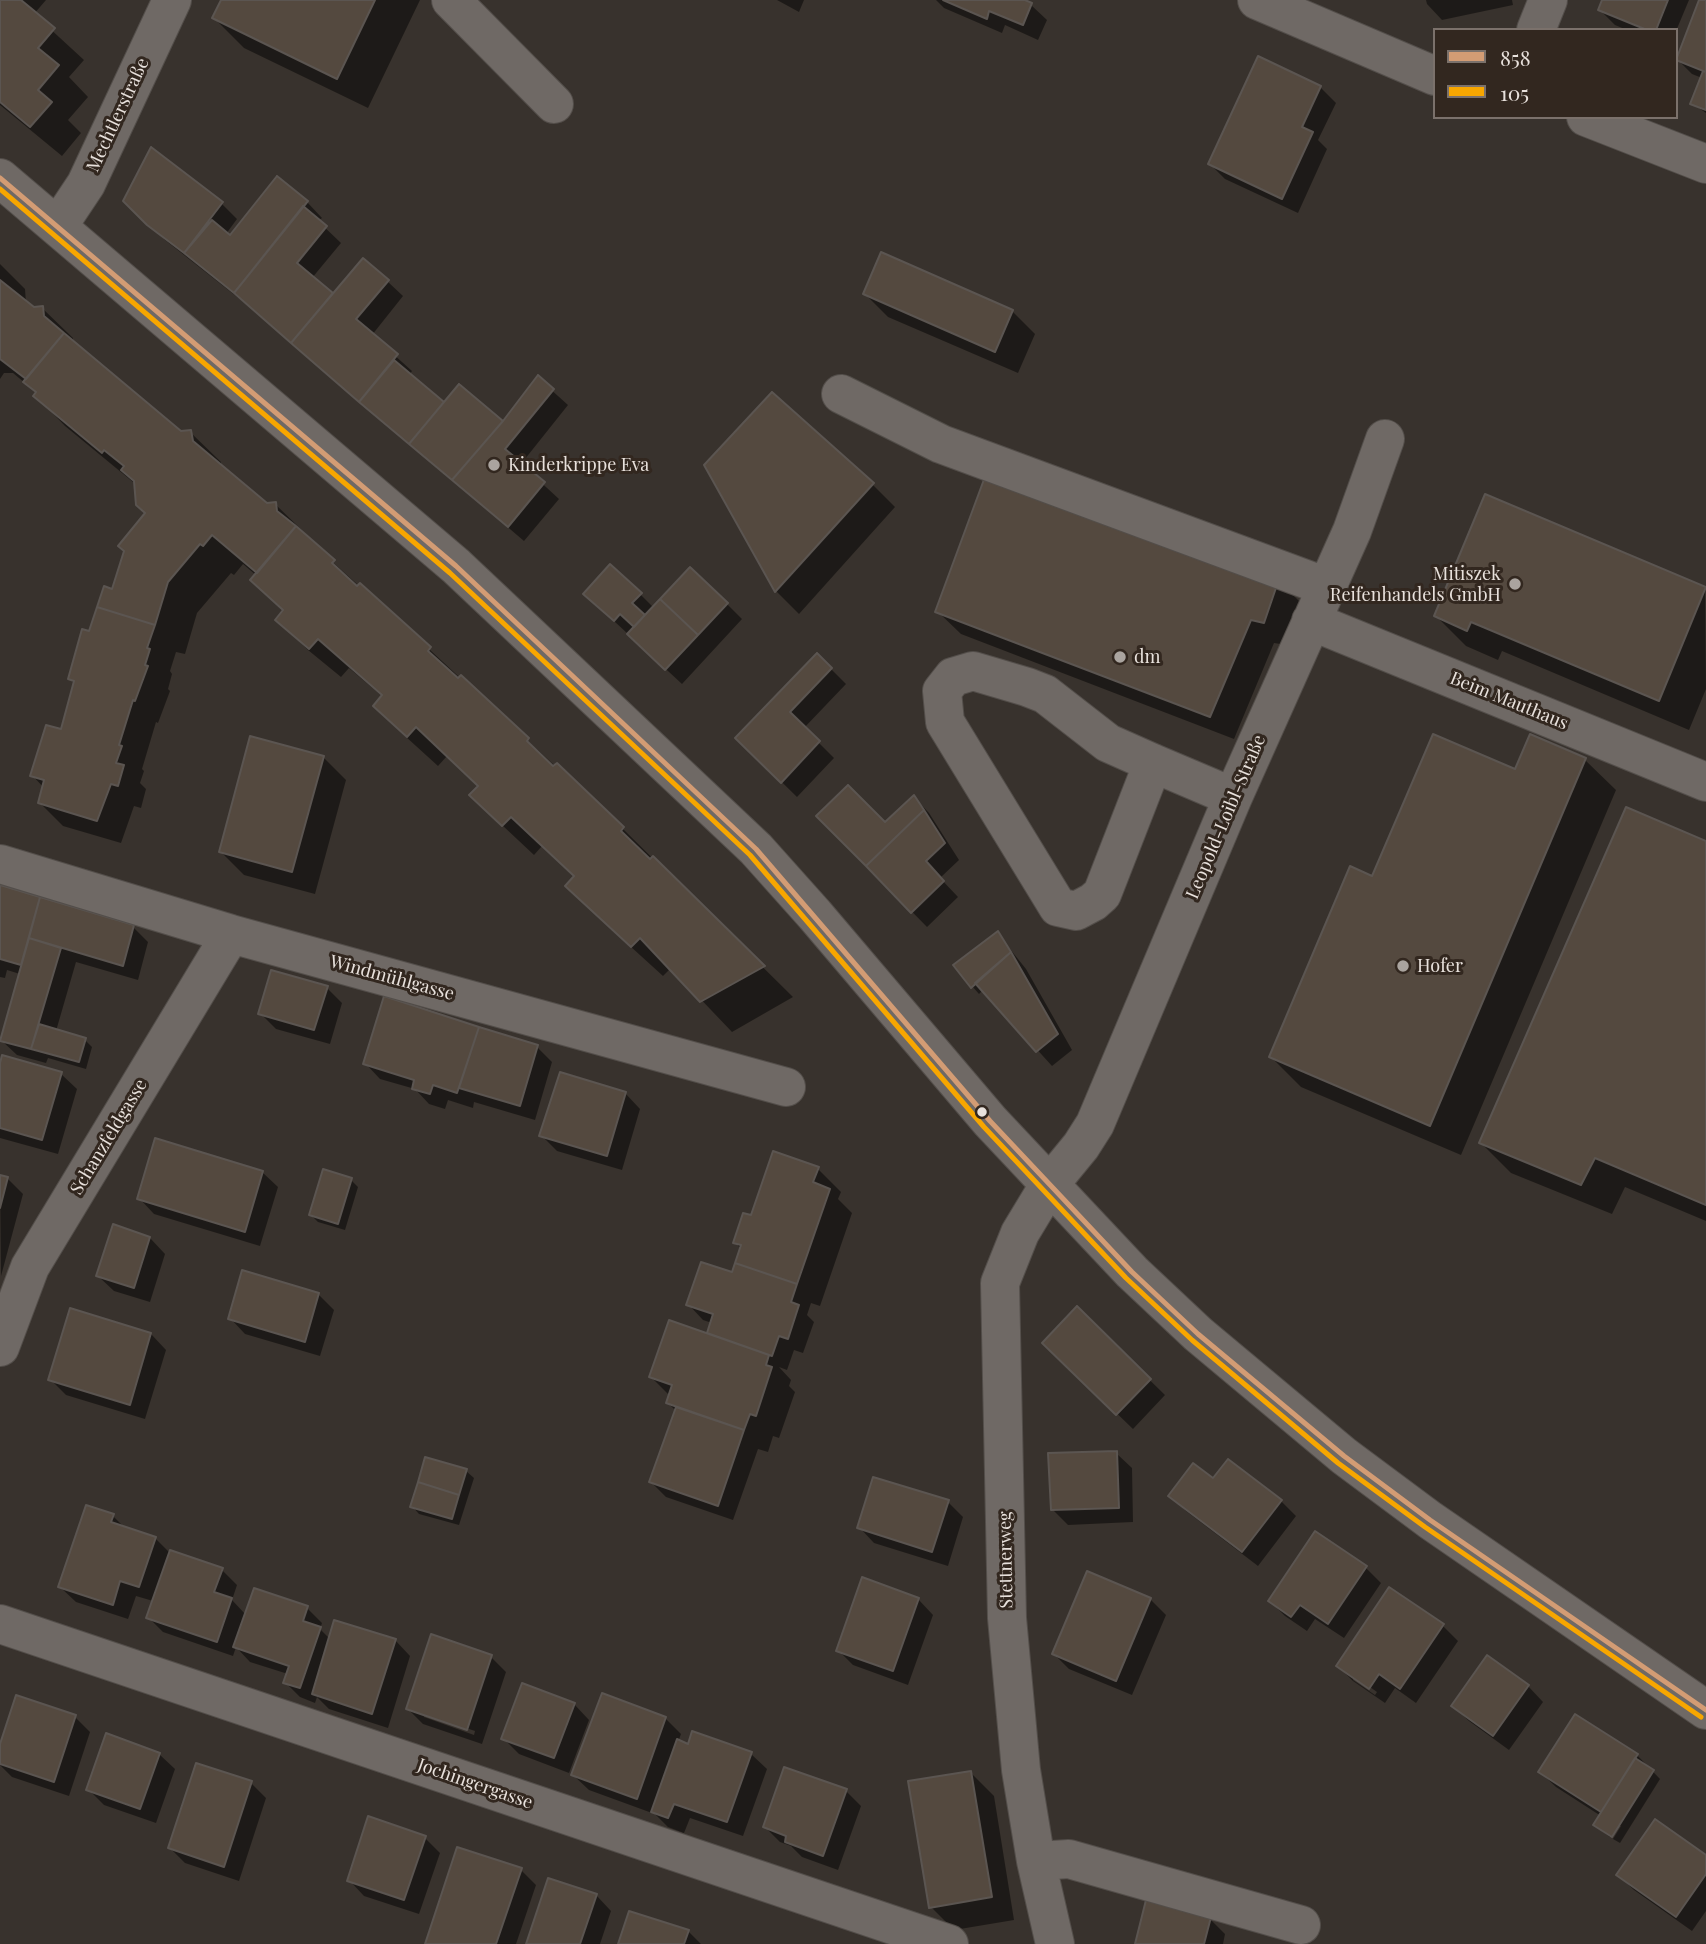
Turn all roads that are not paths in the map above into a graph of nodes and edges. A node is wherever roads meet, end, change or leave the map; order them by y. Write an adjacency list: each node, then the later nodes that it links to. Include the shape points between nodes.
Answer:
1 (172, 0): 11 (street, Mechtlerstraße, via 86,184)
2 (451, 0): 7 (street)
3 (1257, 0): 6 (street)
4 (1548, 0): 5 (street)
5 (1537, 28)
6 (1433, 75)
7 (554, 104)
8 (1591, 119): 9 (street)
9 (1706, 164)
10 (0, 178): 11 (street)
11 (58, 226): 22 (street, via 456,566 756,849)
12 (841, 394): 14 (street, via 941,444)
13 (1385, 439): 14 (street, Leopold-Loibl-Straße)
14 (1327, 587): 15 (street, Leopold-Loibl-Straße)
15 (1311, 621): 17 (street, Beim Mauthaus); 18 (street, Leopold-Loibl-Straße)
16 (1153, 762): 16 (street, via 1102,894 1076,911 1058,907 945,722 942,691 953,677 973,671 1027,687 1045,694 1108,743); 18 (street)
17 (1706, 782)
18 (1233, 797): 22 (street, Leopold-Loibl-Straße, via 1095,1124)
19 (0, 864): 20 (street, Windmühlgasse)
20 (231, 934): 21 (street, Windmühlgasse); 23 (street, Schanzfeldgasse, via 30,1267)
21 (786, 1087)
22 (1049, 1185): 25 (street, via 1198,1334 1344,1456 1430,1520); 26 (street, Stettnerweg, via 1020,1233 1000,1283 1007,1618 1021,1770)
23 (0, 1347)
24 (0, 1623): 28 (street, Jochingergasse)
25 (1702, 1699)
26 (1036, 1861): 27 (street, via 1069,1859); 29 (street, Stettnerweg)
27 (1301, 1925)
28 (949, 1944)
29 (1055, 1944)

